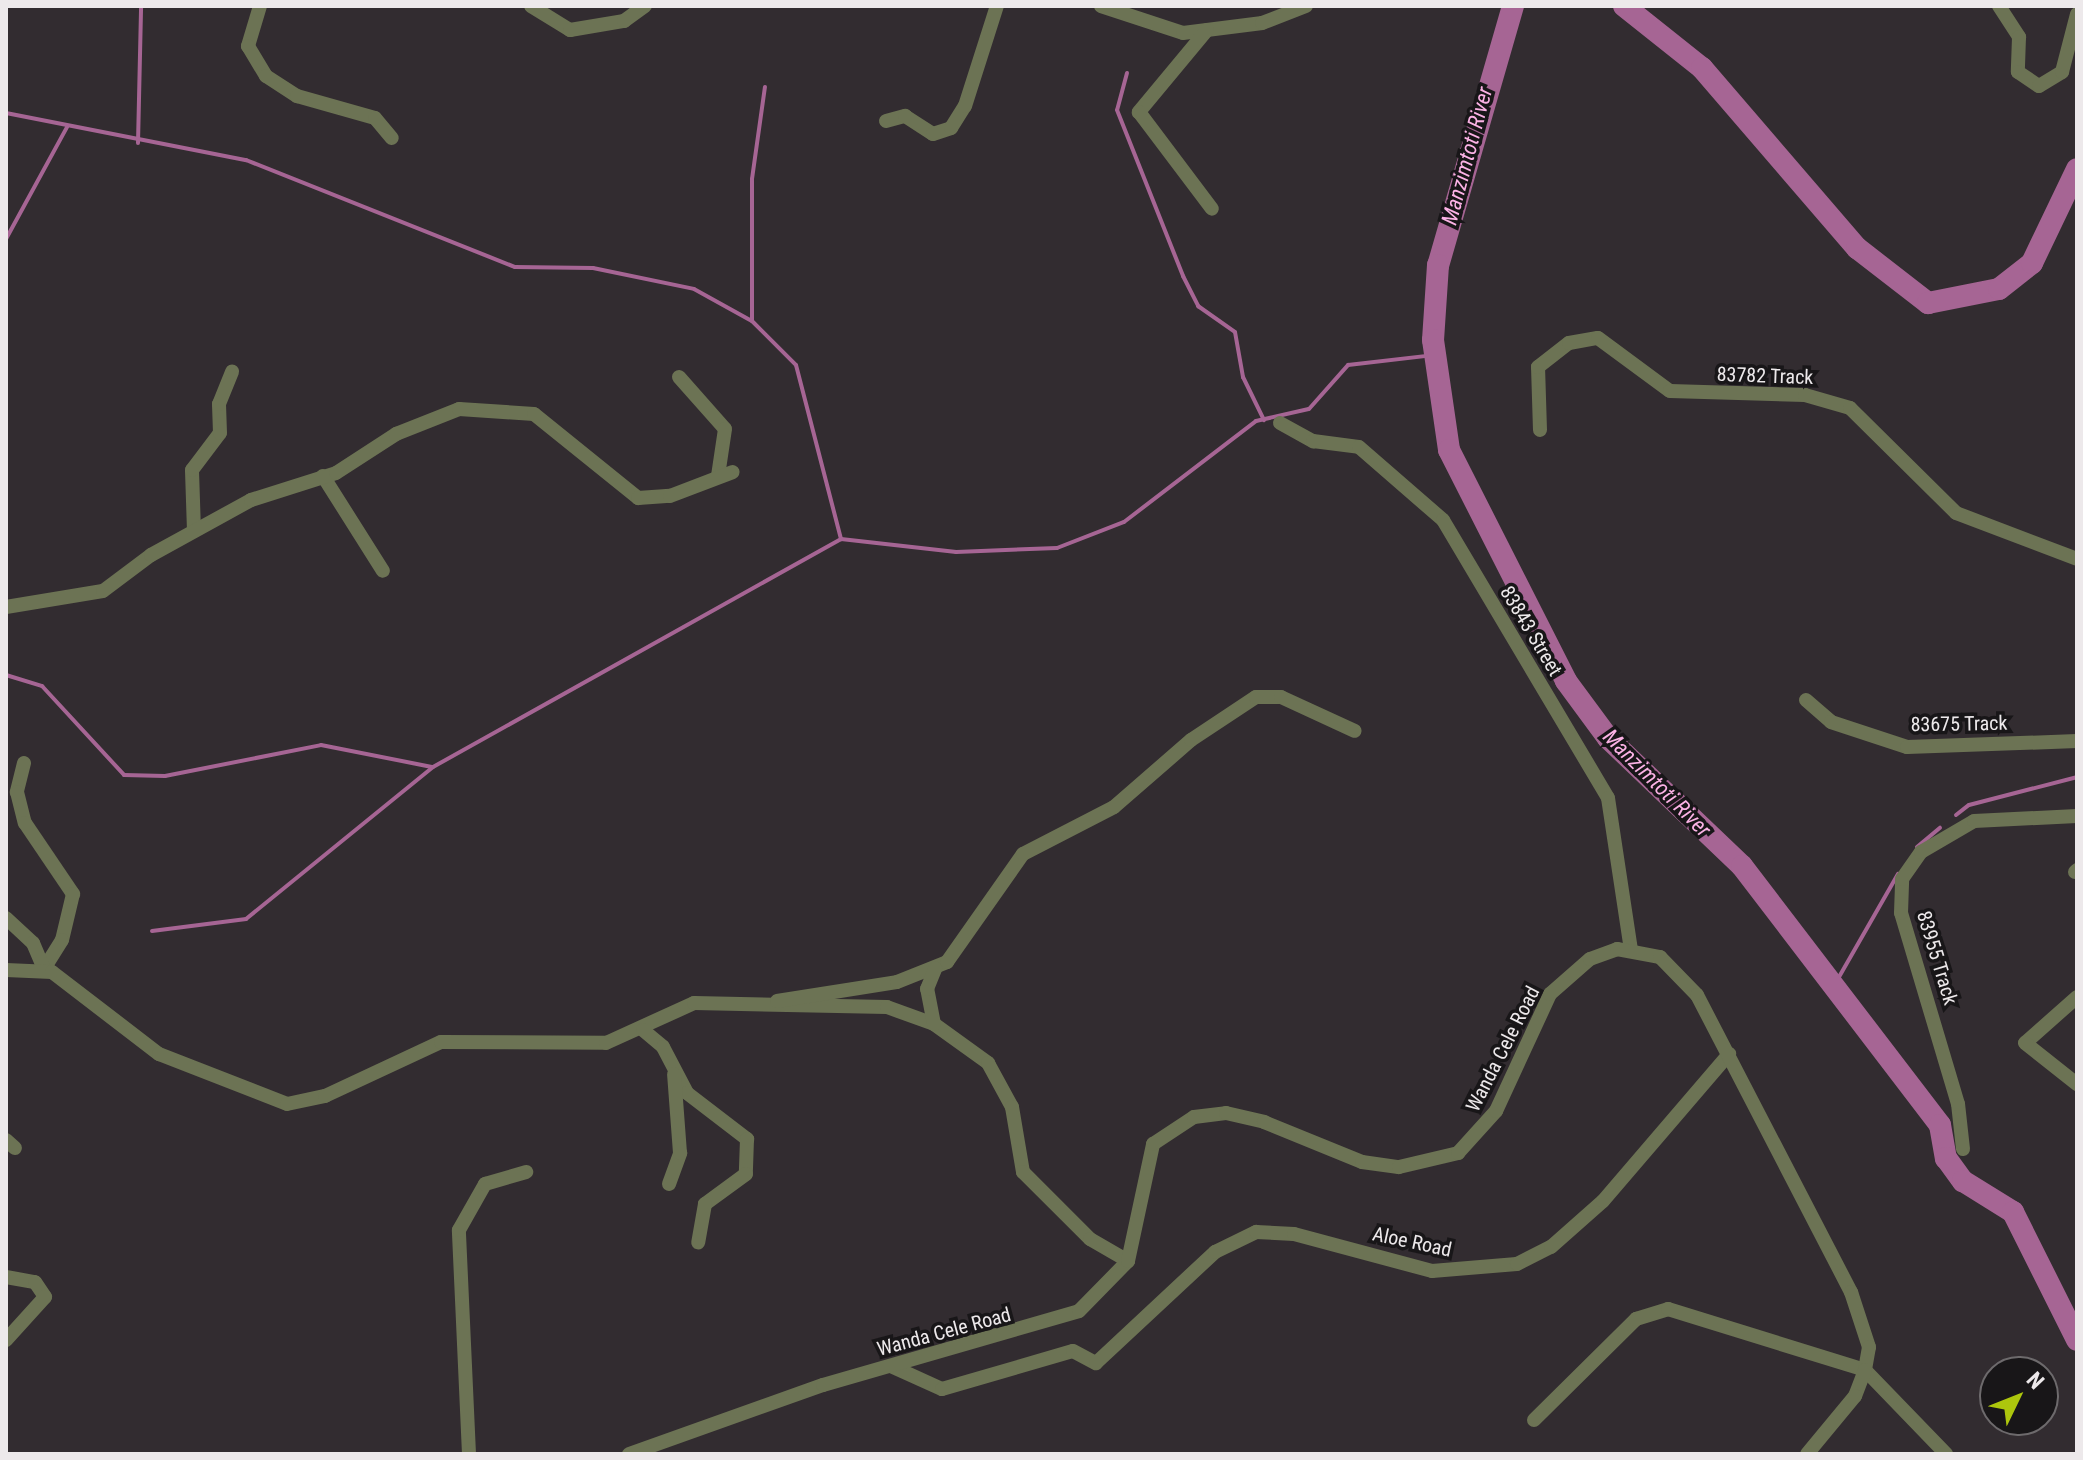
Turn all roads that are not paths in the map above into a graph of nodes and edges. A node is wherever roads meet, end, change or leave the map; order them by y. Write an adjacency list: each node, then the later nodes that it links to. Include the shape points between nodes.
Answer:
1 (260, 6): 11 (street, via 248,46 266,76 297,96 375,118)
2 (531, 6): 3 (street, via 570,30 624,21)
3 (645, 6)
4 (997, 6): 10 (street, via 965,106 951,128 933,134 905,116)
5 (1101, 6): 9 (street, via 1163,29)
6 (1306, 6): 9 (street, via 1262,23)
7 (1999, 6): 8 (street, via 2019,37 2018,72 2039,86 2062,72)
8 (2077, 14)
9 (1207, 30): 12 (street, via 1139,112)
10 (886, 121)
11 (392, 138)
12 (1212, 209)
13 (232, 371): 18 (street, via 219,404 220,433 192,470)
14 (679, 377): 17 (street, via 725,429 726,474 670,496 638,498 602,475 546,420 476,406 396,434)
15 (1280, 423): 28 (street, 83843 Street, via 1313,441 1359,447 1443,520 1608,798 1629,899)
16 (1540, 430): 19 (street, 83782 Track, via 1538,367 1569,343 1598,338 1670,391 1805,395 1850,408 1956,513)
17 (323, 476): 18 (street, via 277,488); 20 (street)
18 (194, 531): 21 (street, via 103,591)
19 (2077, 559)
20 (383, 571)
21 (6, 607)
22 (1806, 700): 24 (street, 83675 Track, via 1840,725 1907,747)
23 (1355, 731): 30 (street, via 1281,697 1256,697 1191,740 1114,807 1023,854 998,880 956,953)
24 (2077, 741)
25 (24, 763): 29 (street, via 17,792 25,823 73,894 62,940)
26 (2077, 816): 39 (street, 83955 Track, via 1974,821 1921,852 1902,879 1901,913 1958,1104)
27 (6, 918): 29 (street, via 33,943)
28 (1631, 950): 36 (street, via 1660,957 1683,975); 43 (street, Wanda Cele Road, via 1590,959 1550,994 1496,1111 1458,1153 1399,1167 1331,1153 1226,1113 1174,1126 1153,1144 1142,1170)
29 (44, 969): 31 (street); 35 (street, via 159,1054 287,1104 325,1096 441,1042 557,1048)
30 (935, 969): 33 (street); 34 (street, via 927,989)
31 (6, 970)
32 (2077, 997): 38 (street, via 2025,1043)
33 (765, 1004): 34 (street, via 887,1007); 35 (street, via 694,1003)
34 (934, 1024): 43 (street, via 988,1063 1003,1083 1028,1179 1090,1239)
35 (643, 1030): 37 (street)
36 (1729, 1054): 46 (street, Aloe Road, via 1603,1201 1551,1247 1517,1264 1432,1271 1294,1234 1256,1232 1215,1252 1096,1363 1073,1351 942,1389); 47 (street, via 1851,1292 1869,1347)
37 (673, 1065): 41 (street, via 680,1153); 42 (street, via 687,1093 742,1130 750,1155 746,1174 700,1212)
38 (2077, 1084)
39 (1963, 1149)
40 (526, 1172): 49 (street, via 485,1184 459,1230)
41 (669, 1184)
42 (698, 1242)
43 (1128, 1261): 46 (street, Wanda Cele Road, via 1079,1311)
44 (6, 1277): 45 (street, via 39,1284 45,1297)
45 (6, 1340)
46 (891, 1366): 50 (street, Wanda Cele Road)
47 (1865, 1370): 48 (street, via 1660,1309 1636,1319); 51 (street, via 1855,1396); 52 (street)
48 (1534, 1420)
49 (469, 1454)
50 (629, 1454)
51 (1807, 1454)
52 (1946, 1454)

